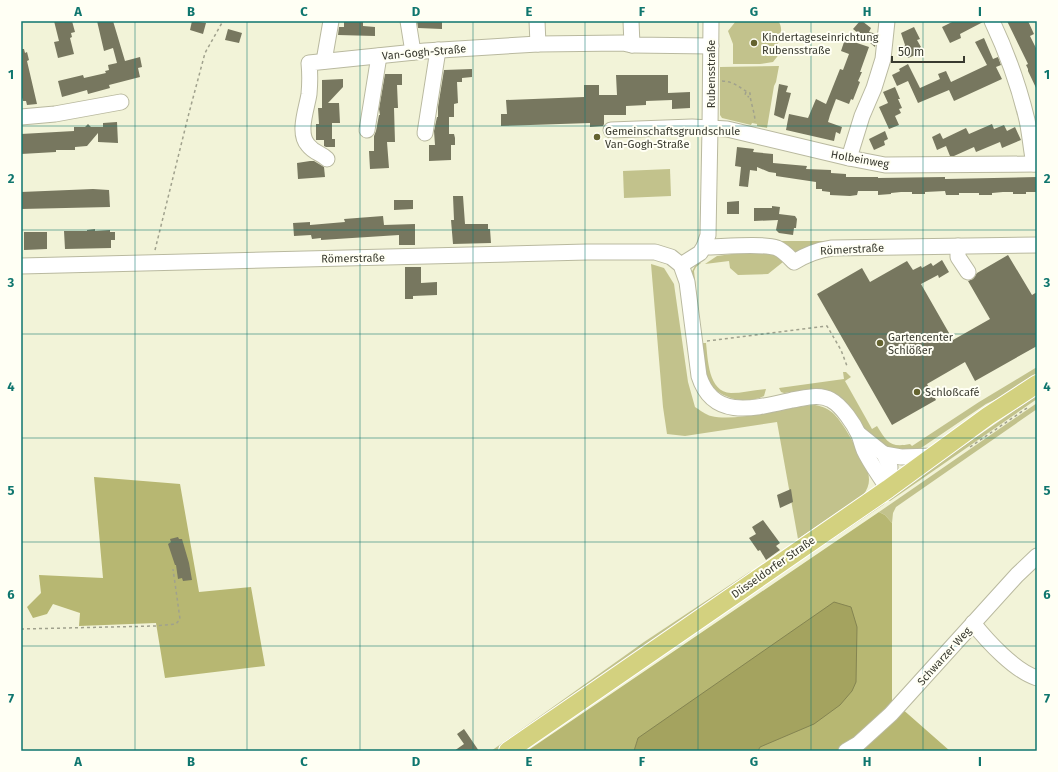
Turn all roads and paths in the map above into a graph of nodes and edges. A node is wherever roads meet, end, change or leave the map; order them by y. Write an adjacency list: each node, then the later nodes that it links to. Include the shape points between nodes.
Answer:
1 (222, 21): 30 (path, via 205,53)
2 (331, 21): 15 (street)
3 (408, 21): 13 (street)
4 (536, 21): 9 (street)
5 (631, 21): 10 (street)
6 (711, 21): 11 (street, Rubensstraße)
7 (888, 21): 24 (street, via 883,59)
8 (992, 21): 26 (street, via 1015,77)
9 (538, 44): 10 (street, Van-Gogh-Straße); 12 (street, Van-Gogh-Straße)
10 (632, 45): 11 (street, Van-Gogh-Straße)
11 (711, 46): 16 (street, Rubensstraße)
12 (438, 50): 13 (street, Van-Gogh-Straße); 22 (street)
13 (413, 52): 14 (street, Van-Gogh-Straße)
14 (379, 56): 15 (street, Van-Gogh-Straße); 20 (street)
15 (324, 61): 25 (street, Van-Gogh-Straße, via 309,63 310,78 303,119 306,144)
16 (710, 81): 19 (street, Rubensstraße); 23 (path, via 728,81 739,85 746,92 746,96 750,97 755,116)
17 (121, 102): 18 (street, via 55,114)
18 (21, 117)
19 (710, 128): 21 (street, Holbeinweg); 23 (street, Holbeinweg); 29 (street, Rubensstraße, via 708,235)
20 (367, 130)
21 (611, 130)
22 (425, 133)
23 (752, 135): 24 (street, Holbeinweg)
24 (849, 158): 26 (street, Holbeinweg, via 884,165)
25 (327, 159)
26 (1035, 164)
27 (1037, 245): 28 (street, Römerstraße)
28 (958, 246): 29 (street, Römerstraße, via 832,248 817,251 794,262 776,248); 33 (street, via 958,257)
29 (704, 247): 31 (street, via 700,253)
30 (152, 263): 31 (street, Römerstraße, via 655,252 671,257); 32 (street, Römerstraße)
31 (681, 265): 37 (street, via 688,282 699,376 702,386 714,400 730,408 741,409 819,396 831,400 842,409)
32 (21, 266)
33 (968, 272)
34 (704, 342): 35 (path, via 827,326)
35 (847, 366)
36 (1037, 384): 39 (main road, Düsseldorfer Straße)
37 (858, 434): 38 (street); 40 (street, via 864,450)
38 (884, 454): 39 (street, via 901,457); 40 (street, via 890,467)
39 (933, 456): 40 (main road, Düsseldorfer Straße)
40 (888, 489): 46 (main road, Düsseldorfer Straße)
41 (1037, 556): 43 (street, Schwarzer Weg)
42 (173, 569): 44 (path, via 180,619 176,624)
43 (973, 624): 45 (street, via 997,650 1027,675); 47 (street, Schwarzer Weg, via 891,714 858,744)
44 (21, 629)
45 (1037, 678)
46 (508, 751)
47 (846, 751)

